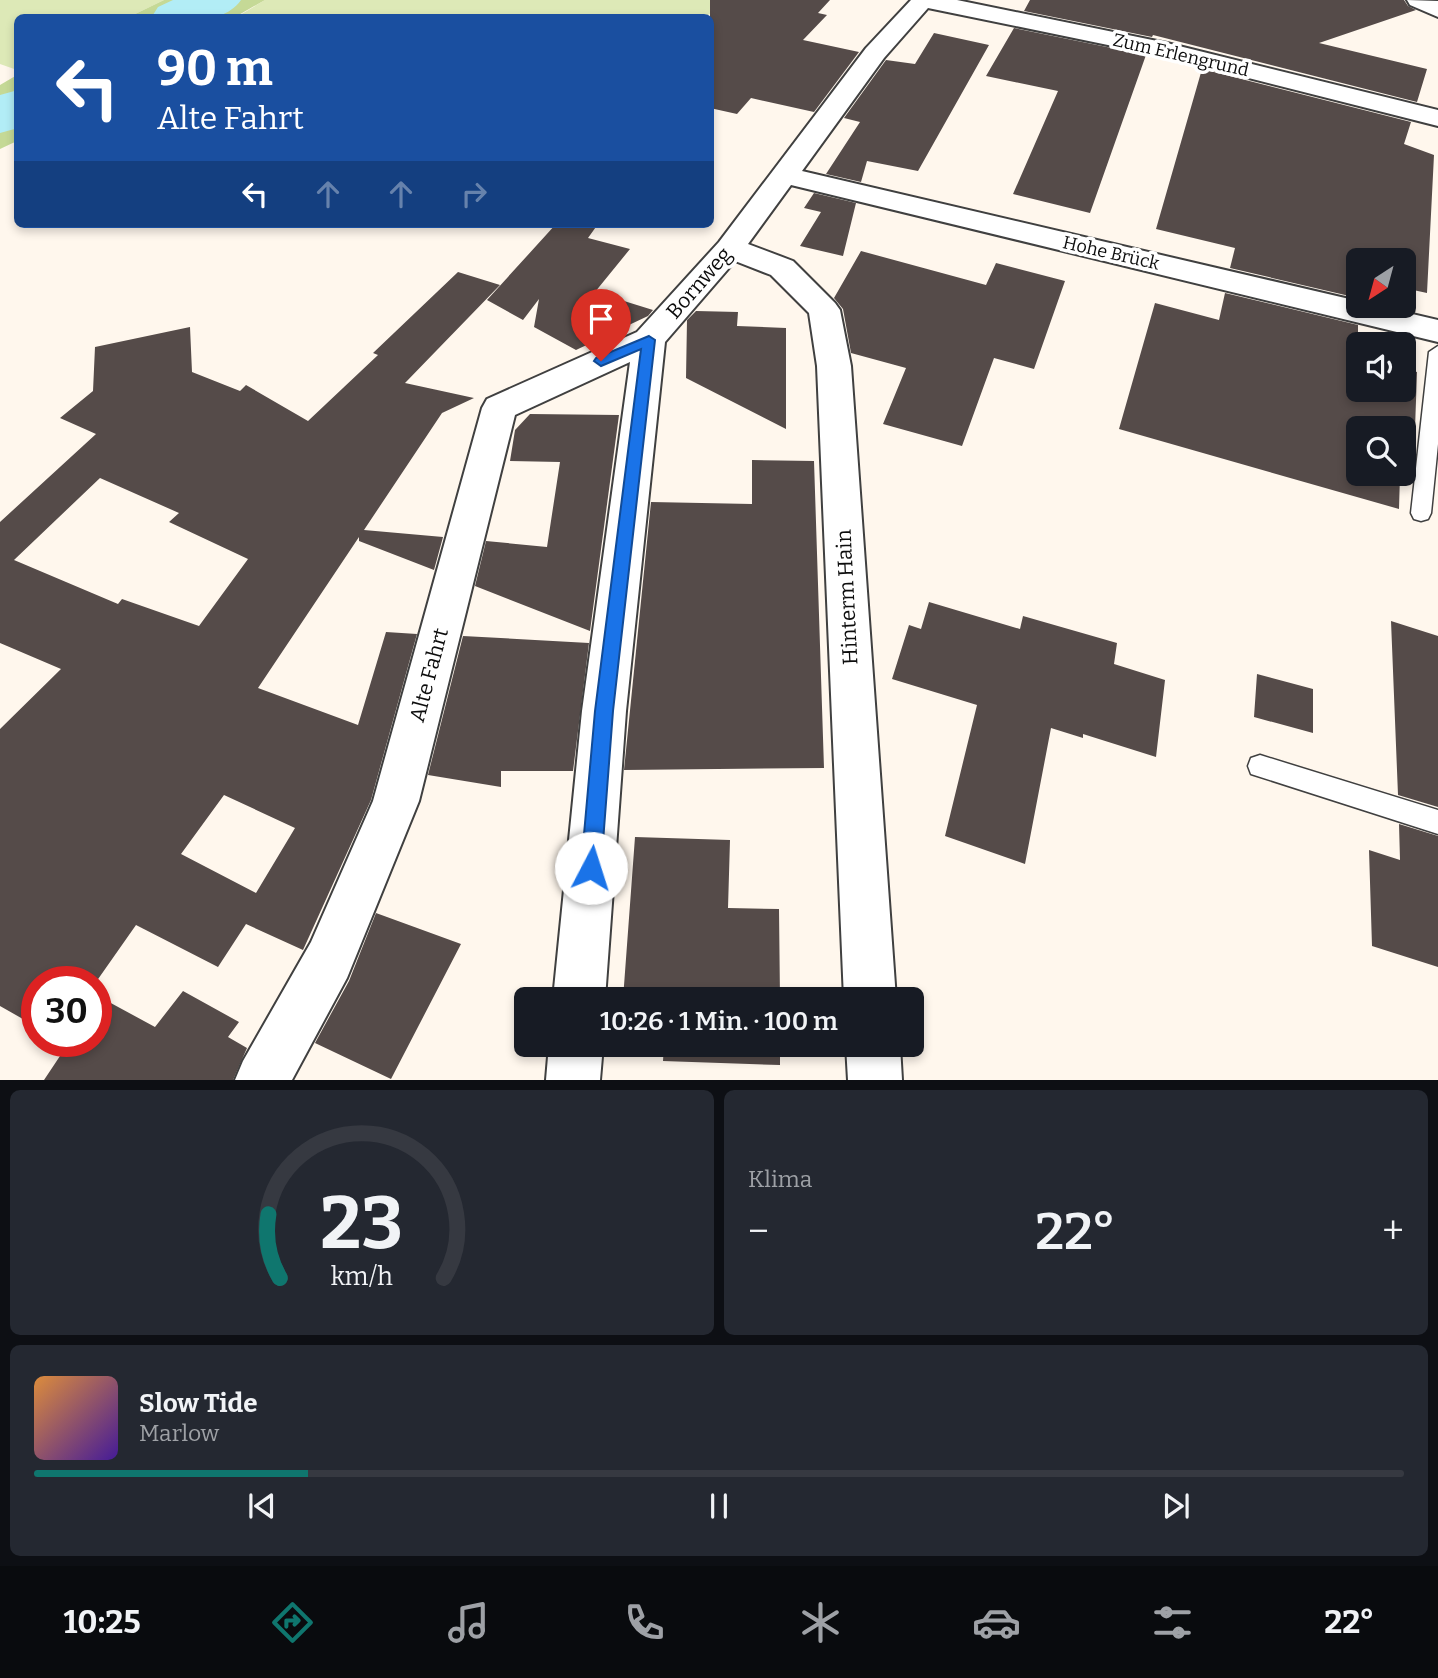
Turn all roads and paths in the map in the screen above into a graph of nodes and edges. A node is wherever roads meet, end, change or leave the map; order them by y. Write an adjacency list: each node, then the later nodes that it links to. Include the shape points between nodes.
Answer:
1 (923, 0): 4 (street, Zum Erlengrund, via 1167,50); 5 (street, Bornweg, via 875,54)
2 (1418, 0): 3 (street)
3 (1438, 10)
4 (1438, 118)
5 (784, 174): 6 (street, Bornweg); 7 (street, Hohe Brück)
6 (730, 248): 8 (street, Bornweg); 14 (street, Hinterm Hain, via 782,268 824,310 834,366)
7 (1438, 331)
8 (649, 340): 13 (street, via 604,711); 17 (street, Alte Fahrt, via 499,408 396,801 330,960)
9 (1438, 352): 10 (lane)
10 (1421, 513)
11 (1260, 766): 12 (lane)
12 (1438, 822)
13 (580, 987)
14 (869, 987)
15 (575, 1057): 18 (street)
16 (874, 1057): 19 (street)
17 (262, 1080)
18 (573, 1080)
19 (875, 1080)

